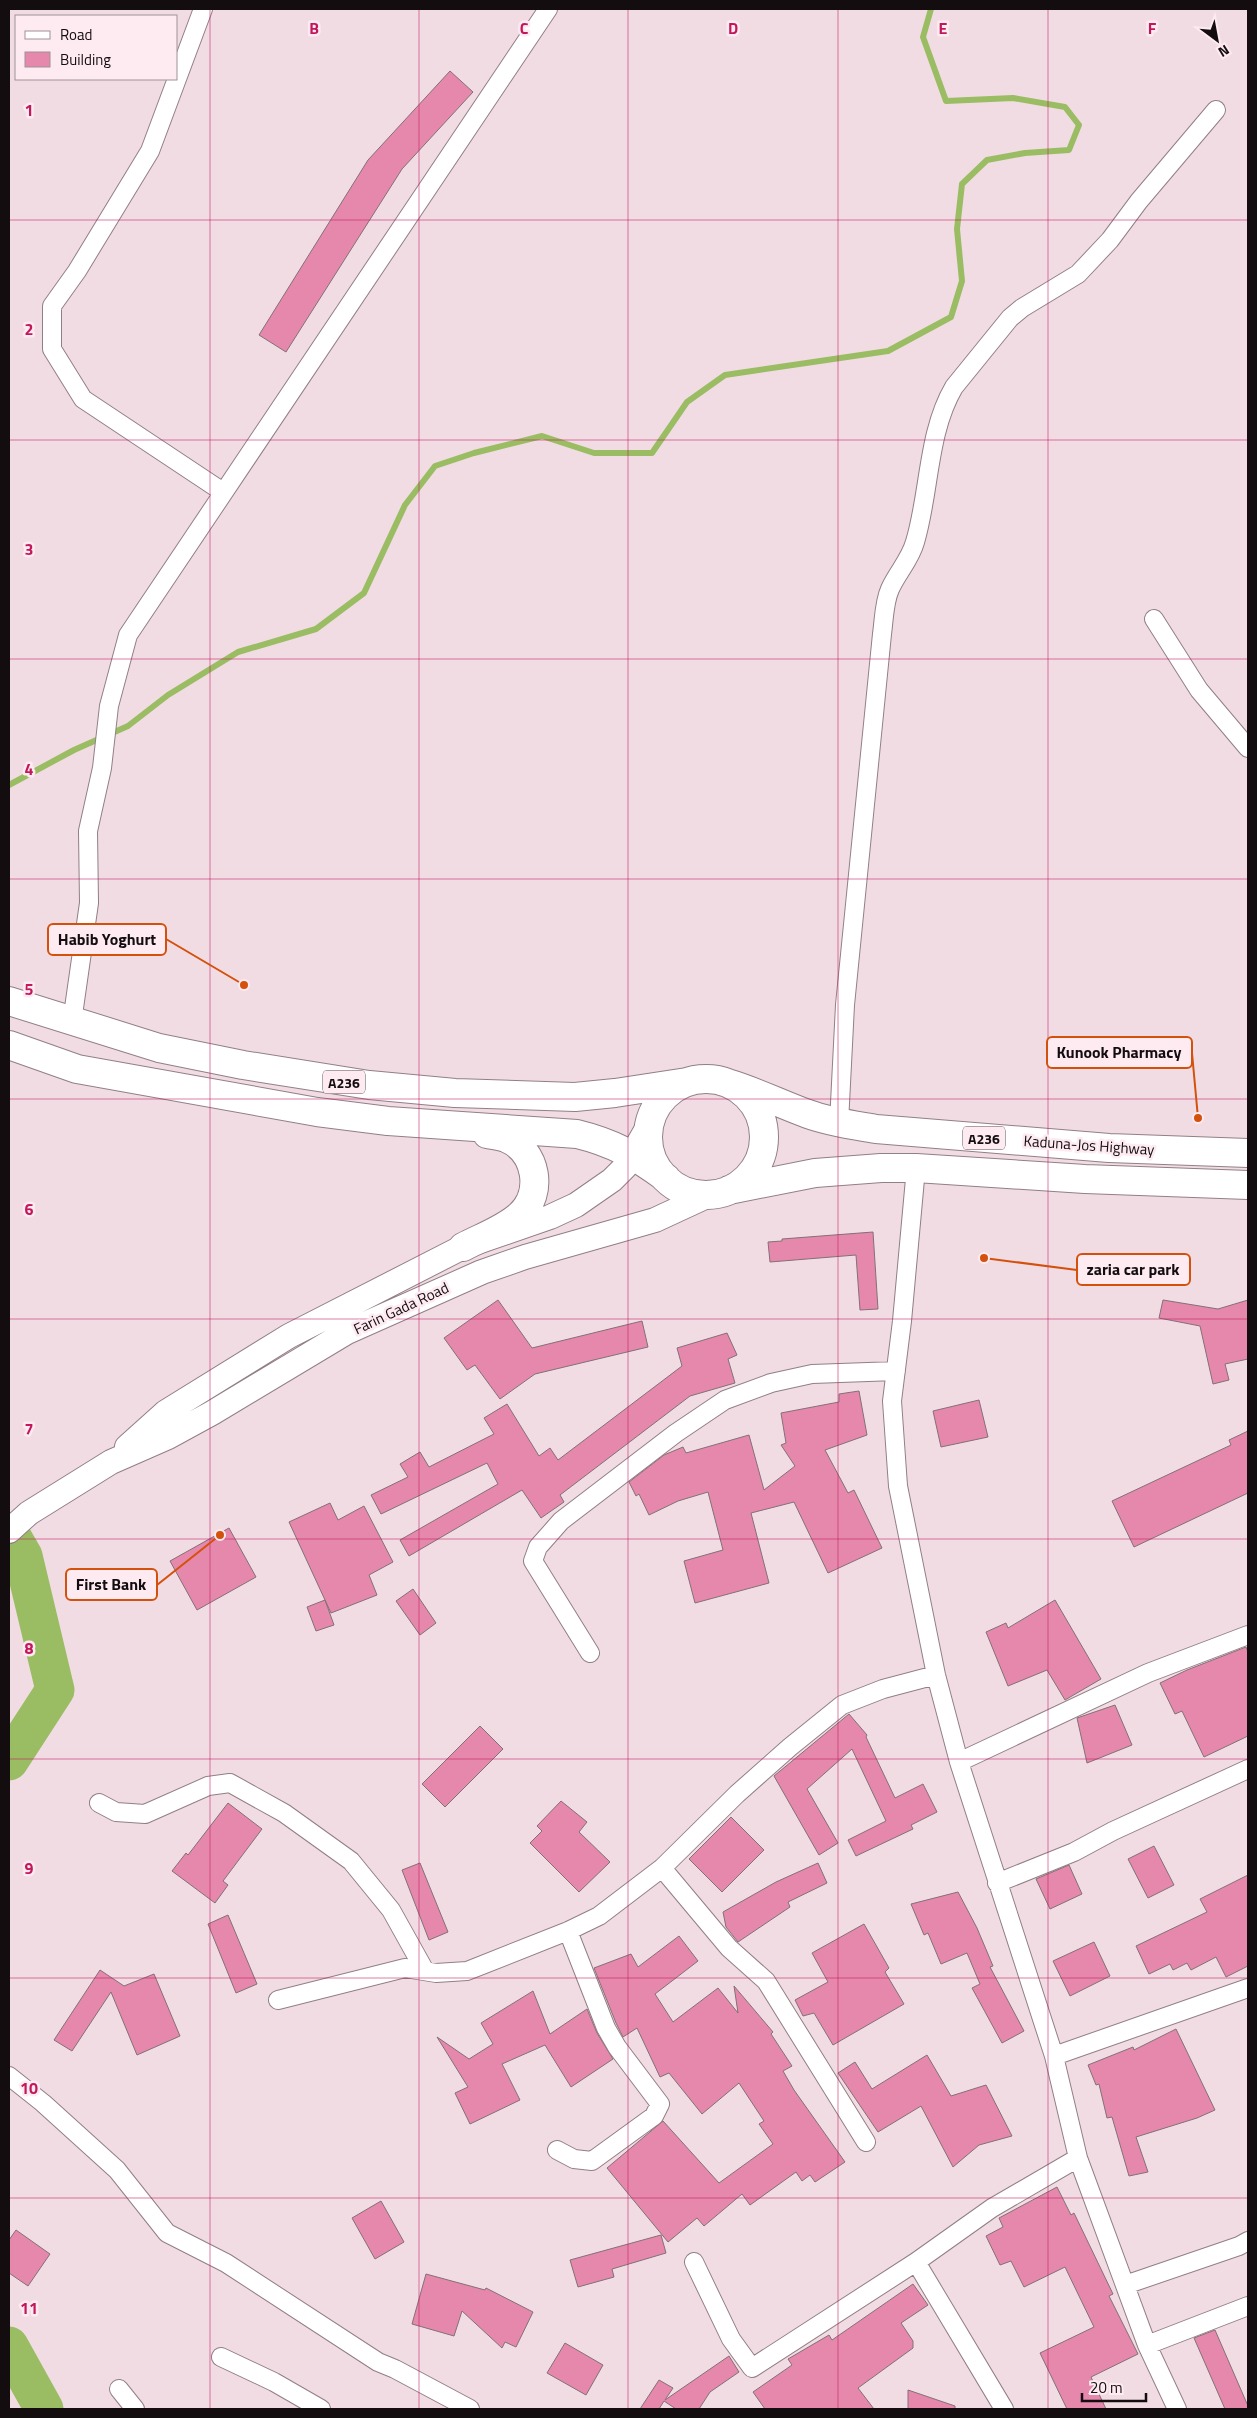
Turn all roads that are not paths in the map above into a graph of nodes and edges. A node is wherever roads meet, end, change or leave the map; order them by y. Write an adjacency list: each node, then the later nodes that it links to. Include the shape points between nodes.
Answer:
1 (204, 9): 3 (street)
2 (548, 9): 6 (street)
3 (178, 77)
4 (177, 80): 6 (street, via 150,151 52,306 52,350 83,399)
5 (1216, 110): 14 (street, via 1110,240 1078,274 1010,318 947,400 934,446 915,543 889,590 882,634 845,1005)
6 (224, 492): 10 (street, via 128,635 109,706 102,768 88,831 88,904)
7 (1154, 619): 8 (street, via 1200,690)
8 (1248, 748)
9 (9, 1002): 10 (highway, A236)
10 (72, 1022): 12 (highway, A236, via 168,1050 243,1066 369,1086 575,1097)
11 (9, 1045): 15 (highway, A236, via 77,1069 253,1102 344,1116)
12 (687, 1082): 13 (highway, A236, via 707,1079); 16 (highway, A236, via 668,1093 655,1108)
13 (727, 1083): 14 (highway, Kaduna-Jos Highway / A236, via 759,1092); 22 (highway, A236, via 742,1092 755,1106 764,1141 753,1170 738,1184)
14 (839, 1124): 17 (highway, Kaduna-Jos Highway / A236, via 1109,1148)
15 (459, 1127): 18 (highway, A236, via 577,1134 601,1140); 23 (highway, A236, via 507,1138 518,1146 534,1172 536,1183 529,1206 520,1216)
16 (648, 1127): 18 (main road, Farin Gada Road); 20 (highway, A236, via 649,1151 657,1169)
17 (1248, 1153)
18 (633, 1155): 20 (highway, A236); 23 (main road, Farin Gada Road, via 612,1180 576,1205)
19 (916, 1168): 21 (highway, A236); 22 (highway, A236, via 815,1172); 24 (street)
20 (666, 1178): 22 (highway, A236, via 689,1193)
21 (1248, 1185)
22 (719, 1192): 25 (main road, Farin Gada Road, via 655,1220 525,1257 438,1290 347,1332 212,1413)
23 (463, 1247): 25 (main road, Farin Gada Road, via 289,1336 238,1366 166,1412)
24 (896, 1371): 28 (street, via 812,1374 771,1383 725,1400 676,1433 561,1521 538,1547 533,1561); 29 (street, via 892,1401 898,1486)
25 (111, 1462): 26 (main road, Farin Gada Road)
26 (9, 1530)
27 (1248, 1635): 30 (street, via 1148,1673)
28 (590, 1653)
29 (936, 1675): 30 (street); 33 (street, via 883,1689 842,1705 790,1746)
30 (959, 1762): 34 (street)
31 (1248, 1769): 34 (street, via 1112,1831 1074,1852)
32 (99, 1803): 36 (street, via 116,1812 145,1814 208,1786 230,1783 284,1813 352,1862 391,1910)
33 (662, 1868): 35 (street, via 599,1916); 41 (street, via 729,1948 766,1981)
34 (998, 1884): 39 (street)
35 (568, 1931): 36 (street, via 468,1971); 42 (street, via 606,2028 660,2104 654,2116 592,2161 574,2160)
36 (425, 1971): 38 (street, via 405,1968)
37 (1248, 1988): 39 (street)
38 (278, 2000)
39 (1054, 2056): 43 (street)
40 (9, 2076): 52 (street, via 117,2170 167,2233 226,2263 378,2362 395,2368)
41 (866, 2142)
42 (557, 2150)
43 (1078, 2158): 46 (street, via 992,2208); 47 (street)
44 (1248, 2241): 47 (street)
45 (694, 2262): 46 (street, via 731,2339 752,2368)
46 (916, 2262): 56 (street)
47 (1125, 2285): 49 (street)
48 (1248, 2306): 49 (street)
49 (1147, 2344): 57 (street)
50 (220, 2357): 54 (street)
51 (119, 2389): 53 (street)
52 (445, 2403): 55 (street)
53 (136, 2409)
54 (322, 2409)
55 (470, 2409)
56 (1004, 2409)
57 (1177, 2409)

